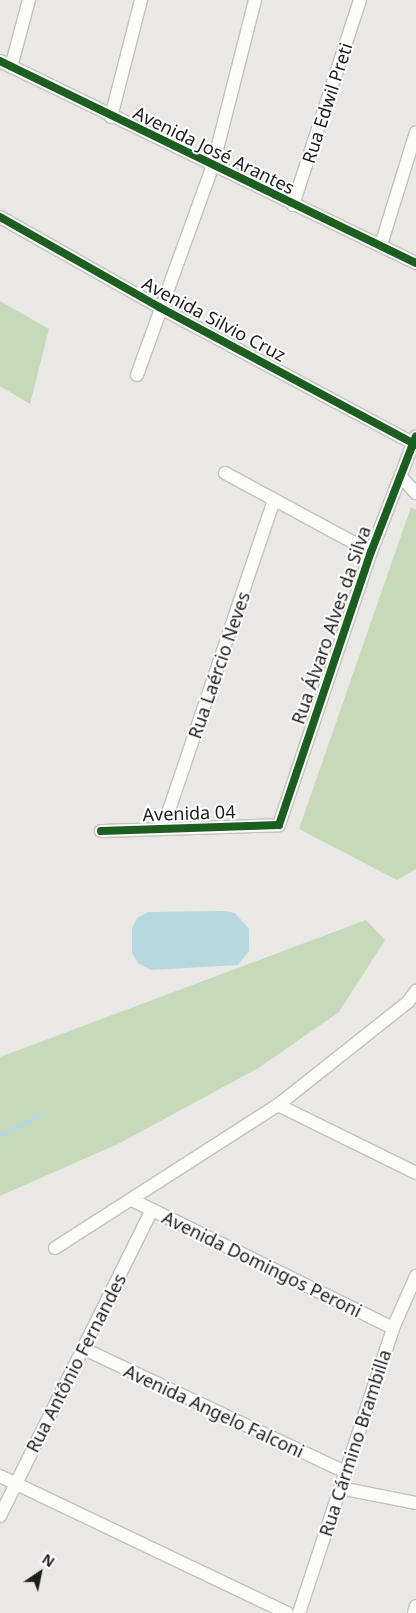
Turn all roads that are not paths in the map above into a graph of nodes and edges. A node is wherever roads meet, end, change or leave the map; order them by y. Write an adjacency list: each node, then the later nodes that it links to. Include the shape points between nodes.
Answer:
1 (29, 0): 5 (street)
2 (141, 0): 6 (street)
3 (255, 0): 8 (street)
4 (360, 0): 9 (street, Rua Edwil Preti)
5 (5, 64): 6 (street, Avenida José Arantes)
6 (112, 117): 8 (street, Avenida José Arantes)
7 (416, 132): 11 (street)
8 (213, 165): 9 (street, Avenida José Arantes); 13 (street)
9 (293, 205): 11 (street, Avenida José Arantes)
10 (0, 217): 13 (street, Avenida Silvio Cruz)
11 (382, 245): 12 (street, Avenida José Arantes)
12 (416, 263)
13 (159, 307): 14 (street); 15 (street, Avenida Silvio Cruz)
14 (136, 375)
15 (415, 441): 17 (street, Rua Álvaro Alves da Silva)
16 (225, 473): 19 (street)
17 (401, 476): 18 (street); 20 (street, Rua Álvaro Alves da Silva)
18 (416, 493)
19 (274, 501): 20 (street); 22 (street, Rua Laércio Neves)
20 (371, 552): 21 (street, Rua Álvaro Alves da Silva)
21 (278, 825): 22 (street, Avenida 04)
22 (164, 828): 23 (street, Avenida 04)
23 (100, 831)
24 (416, 991): 25 (street)
25 (412, 1004): 26 (street)
26 (278, 1105): 27 (street); 28 (street)
27 (416, 1173)
28 (132, 1200): 29 (street, Avenida Domingos Peroni); 30 (street)
29 (152, 1210): 32 (street, Avenida Domingos Peroni); 33 (street, Rua Antônio Fernandes)
30 (55, 1248)
31 (416, 1276): 32 (street, Rua Cármino Brambilla)
32 (393, 1328): 34 (street, Rua Cármino Brambilla)
33 (84, 1349): 34 (street, Avenida Angelo Falconi); 36 (street, Rua Antônio Fernandes)
34 (345, 1472): 37 (street, Rua Cármino Brambilla)
35 (0, 1476): 36 (street)
36 (16, 1484): 39 (street, Rua Antônio Fernandes); 41 (street)
37 (340, 1488): 38 (street); 42 (street, Rua Cármino Brambilla)
38 (416, 1503)
39 (0, 1516)
40 (416, 1606): 43 (street)
41 (287, 1613)
42 (299, 1613)
43 (414, 1613)

